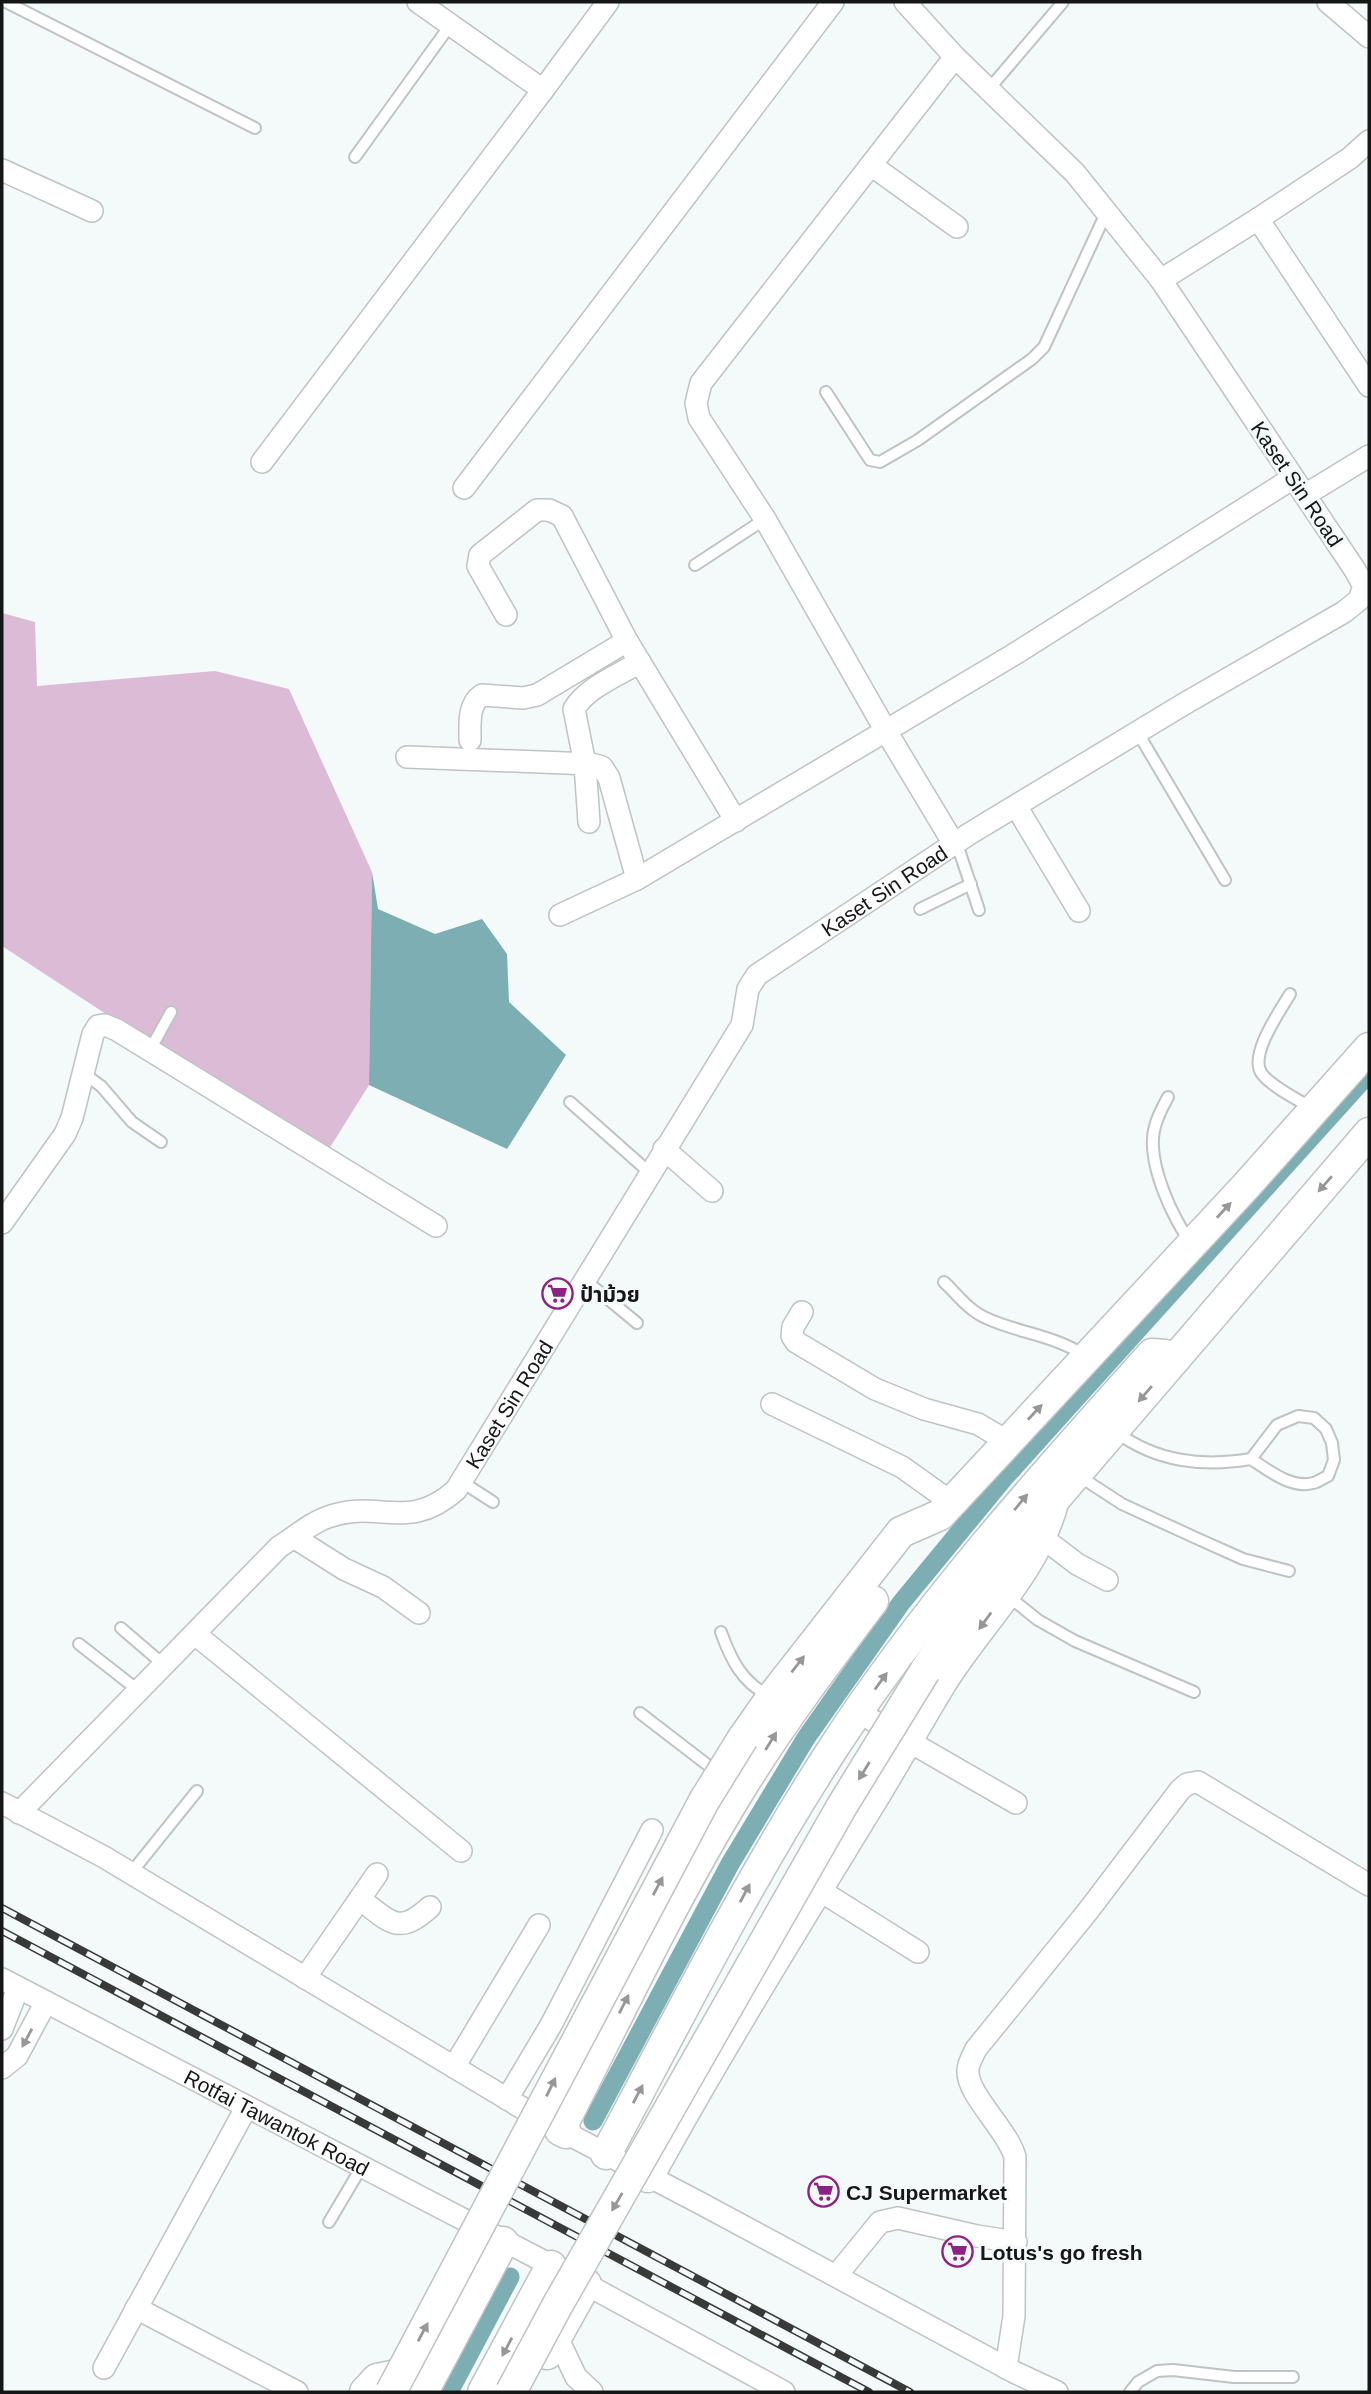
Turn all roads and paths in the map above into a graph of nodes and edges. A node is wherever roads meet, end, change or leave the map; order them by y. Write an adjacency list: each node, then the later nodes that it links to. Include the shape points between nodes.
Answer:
1 (6, 2): 13 (lane)
2 (418, 2): 8 (street)
3 (608, 2): 12 (street)
4 (833, 2): 28 (street)
5 (905, 2): 10 (street, Kaset Sin Road)
6 (1063, 2): 11 (lane)
7 (1328, 2): 9 (street)
8 (452, 24): 12 (street); 15 (lane)
9 (1369, 37)
10 (955, 57): 11 (street, Kaset Sin Road); 16 (street)
11 (989, 89): 19 (street, Kaset Sin Road, via 1075,173)
12 (543, 90): 26 (street)
13 (255, 128)
14 (1369, 141): 20 (street)
15 (355, 157)
16 (871, 165): 21 (street); 29 (street, via 697,393 699,418)
17 (2, 170): 18 (street)
18 (92, 211)
19 (1106, 213): 22 (street, Kaset Sin Road); 24 (lane, via 1044,347 918,440 880,462 870,460)
20 (1258, 219): 22 (street); 23 (street)
21 (957, 228)
22 (1161, 280): 27 (street, Kaset Sin Road)
23 (1369, 386)
24 (826, 392)
25 (1369, 456): 27 (street)
26 (262, 462)
27 (1299, 486): 34 (street); 35 (street, Kaset Sin Road, via 1364,586 1359,600)
28 (464, 488)
29 (765, 519): 30 (lane); 34 (street)
30 (695, 565)
31 (506, 615): 32 (street, via 478,560 526,517 549,510 565,520)
32 (627, 641): 33 (street); 36 (street, via 537,695 482,695 473,704)
33 (640, 662): 38 (street, via 582,699 575,709); 40 (street)
34 (886, 731): 40 (street); 42 (street)
35 (1138, 733): 39 (street, Kaset Sin Road); 44 (lane)
36 (470, 740)
37 (407, 757): 38 (street)
38 (585, 764): 41 (street); 43 (street, via 603,767 609,778)
39 (1016, 806): 42 (street, Kaset Sin Road); 48 (street)
40 (736, 821): 43 (street)
41 (589, 822)
42 (954, 844): 45 (lane); 60 (street, Kaset Sin Road, via 757,975 748,989 742,1025)
43 (637, 879): 49 (street)
44 (1225, 880)
45 (971, 884): 46 (lane); 47 (lane)
46 (920, 909)
47 (979, 911)
48 (1079, 911)
49 (560, 915)
50 (1290, 994): 57 (lane, via 1257,1060 1261,1073)
51 (171, 1012): 53 (lane)
52 (1369, 1048): 57 (street)
53 (150, 1049): 54 (street, via 117,1030 98,1026); 64 (street)
54 (83, 1073): 59 (lane, via 101,1086 132,1122); 63 (street, via 65,1134)
55 (1168, 1097): 65 (lane, via 1156,1120 1154,1160 1168,1202)
56 (569, 1102): 61 (lane)
57 (1314, 1110): 65 (street, one-way to 57)
58 (1369, 1133): 71 (street, one-way to 71)
59 (161, 1142)
60 (664, 1149): 61 (street, Kaset Sin Road); 62 (street)
61 (650, 1173): 66 (street, Kaset Sin Road)
62 (712, 1191)
63 (2, 1223)
64 (436, 1226)
65 (1191, 1244): 70 (street)
66 (585, 1280): 69 (lane); 77 (street, Kaset Sin Road)
67 (944, 1282): 70 (lane, via 986,1318 1055,1339)
68 (802, 1312): 74 (street, via 792,1336 841,1371 901,1400 978,1424)
69 (637, 1323)
70 (1086, 1357): 74 (street, one-way to 70)
71 (1175, 1360): 73 (street, one-way to 73); 94 (street, one-way to 71, via 967,1568 1152,1354)
72 (772, 1404): 79 (street, via 902,1467)
73 (1114, 1430): 75 (lane, via 1159,1455 1194,1463); 76 (street)
74 (1007, 1441): 79 (street)
75 (1251, 1459): 75 (lane, via 1293,1482 1312,1484 1328,1476 1334,1460 1326,1429 1314,1418 1298,1416 1277,1425)
76 (1076, 1474): 80 (street, via 1054,1499); 82 (lane, via 1122,1504 1242,1559)
77 (462, 1482): 78 (lane); 81 (street, Kaset Sin Road, via 445,1499 410,1514 356,1510 329,1516)
78 (494, 1502)
79 (946, 1508): 93 (street, one-way to 79, via 901,1532); 97 (street, one-way to 79)
80 (1035, 1532): 83 (street); 84 (street)
81 (295, 1538): 85 (street, via 383,1587); 88 (street, Kaset Sin Road, via 279,1547)
82 (1289, 1570)
83 (1107, 1580)
84 (996, 1587): 92 (lane, via 1074,1641); 96 (street, one-way to 96); 142 (street, one-way to 142, bridge, via 925,1671 842,1806)
85 (419, 1613)
86 (121, 1628): 90 (lane)
87 (721, 1632): 93 (lane, via 742,1676)
88 (195, 1634): 90 (street, Kaset Sin Road); 102 (street)
89 (79, 1644): 91 (lane)
90 (164, 1665): 91 (street, Kaset Sin Road)
91 (139, 1690): 100 (street, Kaset Sin Road)
92 (1194, 1692)
93 (771, 1698): 97 (street, bridge, via 743,1738)
94 (858, 1712): 96 (street); 120 (street, one-way to 94, via 754,1877)
95 (640, 1713): 97 (lane)
96 (906, 1740): 99 (street); 106 (street)
97 (731, 1782): 119 (street, one-way to 97); 140 (street, one-way to 97, bridge, via 704,1801)
98 (197, 1791): 103 (lane)
99 (1016, 1803)
100 (10, 1808): 103 (street)
101 (652, 1830): 117 (street, via 551,2025)
102 (461, 1851)
103 (131, 1873): 111 (street)
104 (377, 1874): 107 (street)
105 (1369, 1885): 126 (street, via 1198,1782 1180,1790 976,2049 968,2071 973,2089 1012,2146)
106 (816, 1888): 110 (street); 122 (street)
107 (360, 1899): 108 (street, via 386,1919 404,1924 414,1922); 111 (street)
108 (430, 1907)
109 (539, 1925): 115 (street)
110 (918, 1952)
111 (305, 1978): 115 (street)
112 (10, 1983): 113 (street, Rotfai Tawantok Road); 114 (street)
113 (46, 2002): 116 (street, one-way to 116, via 18,2056); 118 (street, Rotfai Tawantok Road)
114 (2, 2029)
115 (454, 2067): 117 (street)
116 (2, 2068)
117 (507, 2099): 119 (street)
118 (246, 2108): 121 (street, Rotfai Tawantok Road); 130 (street)
119 (563, 2132): 120 (street)
120 (606, 2154): 122 (street)
121 (361, 2168): 123 (lane); 124 (street, Rotfai Tawantok Road)
122 (648, 2177): 128 (street)
123 (329, 2222)
124 (465, 2222): 125 (street, Rotfai Tawantok Road); 131 (street)
125 (503, 2242): 127 (street, Rotfai Tawantok Road); 131 (street)
126 (1016, 2242): 128 (street, via 898,2218 880,2222); 135 (street, via 1014,2316)
127 (551, 2266): 129 (street, Rotfai Tawantok Road); 132 (street)
128 (836, 2276): 135 (street)
129 (586, 2284): 133 (street); 145 (street, Rotfai Tawantok Road)
130 (136, 2308): 134 (street); 138 (street)
131 (468, 2308): 137 (street)
132 (528, 2309): 133 (street); 141 (street, one-way to 141)
133 (560, 2332): 143 (street); 144 (street, via 576,2377)
134 (104, 2368)
135 (1006, 2368): 146 (street)
136 (1293, 2377): 147 (lane, via 1157,2371)
137 (430, 2380): 139 (street, via 377,2379)
138 (297, 2392)
139 (365, 2392)
140 (391, 2392)
141 (483, 2392)
142 (511, 2392)
143 (527, 2392)
144 (592, 2392)
145 (784, 2392)
146 (1057, 2392)
147 (1130, 2392)

